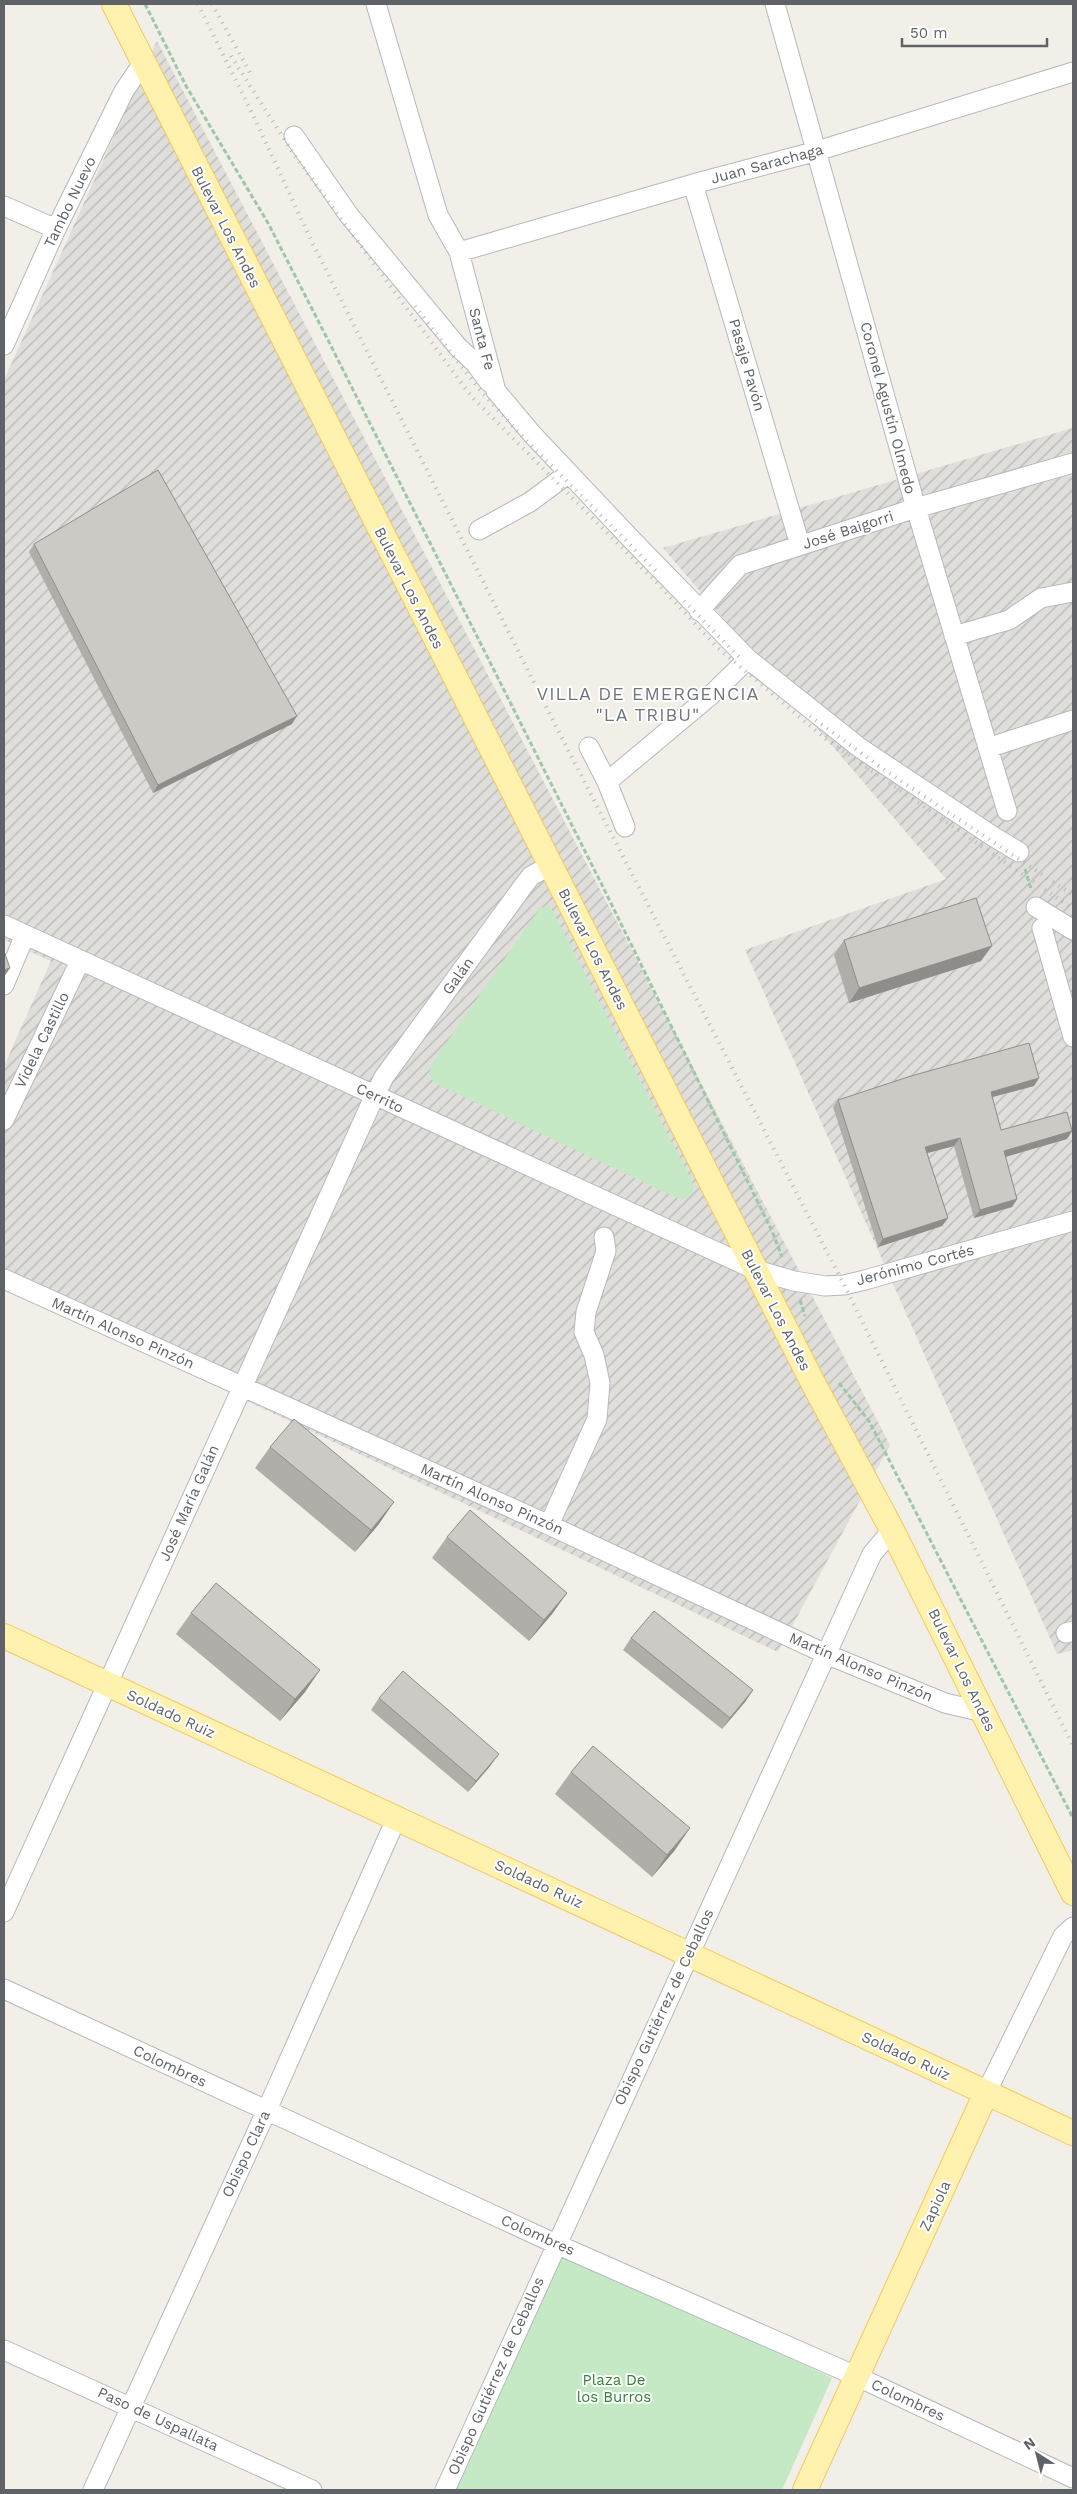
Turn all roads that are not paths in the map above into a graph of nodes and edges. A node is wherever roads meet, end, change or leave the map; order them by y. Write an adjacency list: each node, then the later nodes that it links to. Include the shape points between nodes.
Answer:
1 (114, 4): 4 (main road, Bulevar Los Andes)
2 (376, 4): 11 (street, Santa Fe, via 438,215)
3 (775, 4): 7 (street, Coronel Agustín Olmedo)
4 (143, 63): 10 (street, Tambo Nuevo, via 124,91); 30 (main road, Bulevar Los Andes)
5 (1073, 72): 7 (street, Juan Sarachaga)
6 (294, 136): 13 (street, via 348,214)
7 (817, 151): 8 (street, Juan Sarachaga); 16 (street, Coronel Agustín Olmedo)
8 (694, 184): 11 (street, Juan Sarachaga); 18 (street, Pasaje Pavón)
9 (4, 206): 10 (street)
10 (56, 229): 12 (street, Tambo Nuevo)
11 (459, 252): 13 (street, Santa Fe)
12 (4, 345)
13 (496, 391): 15 (street, Santa Fe)
14 (1073, 462): 16 (street, José Baigorri)
15 (570, 473): 17 (street, via 530,502); 20 (street, Santa Fe)
16 (916, 508): 18 (street, José Baigorri); 21 (street, Coronel Agustín Olmedo)
17 (479, 530)
18 (800, 545): 20 (street, José Baigorri, via 740,565)
19 (1073, 592): 21 (street, via 1041,598 1009,620)
20 (699, 611): 22 (street, Santa Fe)
21 (954, 636): 25 (street, Coronel Agustín Olmedo)
22 (748, 659): 26 (street, via 711,695); 29 (street, Santa Fe, via 860,748)
23 (1073, 720): 25 (street)
24 (589, 747): 26 (street)
25 (988, 748): 27 (street, Coronel Agustín Olmedo)
26 (607, 782): 28 (street)
27 (1007, 812)
28 (625, 827)
29 (1020, 852)
30 (550, 865): 39 (street, Galán, via 524,885 384,1077); 43 (main road, Bulevar Los Andes)
31 (1036, 907): 34 (street)
32 (4, 925): 35 (street, Cerrito)
33 (1042, 928): 38 (street)
34 (1073, 930)
35 (25, 935): 36 (street, Cerrito); 37 (street)
36 (80, 961): 39 (street, Cerrito); 40 (street, Videla Castillo)
37 (4, 984)
38 (1073, 1036)
39 (375, 1095): 43 (street, Cerrito); 45 (street, José María Galán)
40 (4, 1120)
41 (1073, 1221): 43 (street, Jerónimo Cortés, via 865,1280 825,1286)
42 (604, 1237): 46 (street, via 606,1251 586,1312 584,1332 594,1355 600,1383 597,1419)
43 (756, 1270): 47 (main road, Bulevar Los Andes)
44 (4, 1279): 45 (street, Martín Alonso Pinzón)
45 (242, 1386): 46 (street, Martín Alonso Pinzón); 50 (street, José María Galán)
46 (549, 1525): 49 (street, Martín Alonso Pinzón)
47 (892, 1530): 49 (street, Obispo Gutiérrez de Ceballos, via 872,1554); 51 (main road, Bulevar Los Andes)
48 (4, 1636): 50 (main road, Soldado Ruiz)
49 (826, 1654): 51 (street, Martín Alonso Pinzón, via 945,1703); 56 (street, Obispo Gutiérrez de Ceballos)
50 (107, 1684): 52 (main road, Soldado Ruiz); 54 (street, José María Galán)
51 (983, 1712): 53 (main road, Bulevar Los Andes)
52 (397, 1817): 56 (main road, Soldado Ruiz); 59 (street, Obispo Clara)
53 (1073, 1892)
54 (4, 1912)
55 (1073, 1927): 58 (street, Zapiola, via 1063,1936)
56 (688, 1954): 58 (main road, Soldado Ruiz); 61 (street, Obispo Gutiérrez de Ceballos)
57 (4, 1989): 59 (street, Colombres)
58 (986, 2093): 60 (main road, Soldado Ruiz); 63 (main road, Zapiola)
59 (266, 2112): 61 (street, Colombres); 64 (street, Obispo Clara)
60 (1073, 2133)
61 (556, 2244): 63 (street, Colombres); 68 (street, Obispo Gutiérrez de Ceballos)
62 (4, 2350): 64 (street, Paso de Uspallata)
63 (856, 2376): 65 (street, Colombres); 69 (main road, Zapiola)
64 (131, 2406): 66 (street, Obispo Clara); 67 (street, Paso de Uspallata)
65 (1073, 2478)
66 (92, 2490)
67 (312, 2490)
68 (445, 2490)
69 (805, 2490)

